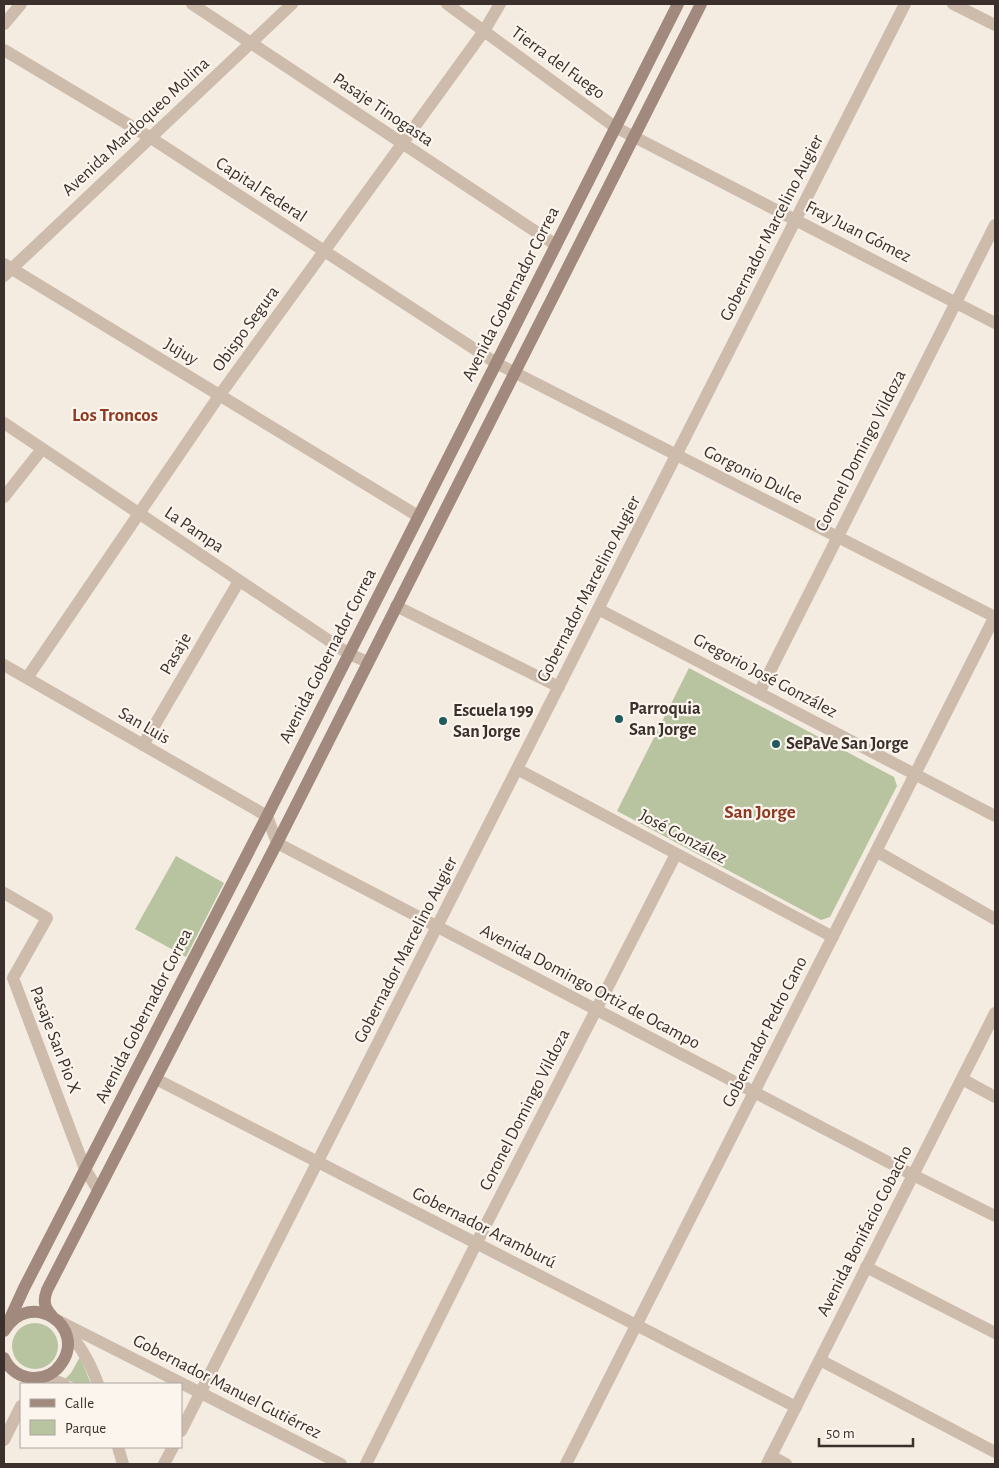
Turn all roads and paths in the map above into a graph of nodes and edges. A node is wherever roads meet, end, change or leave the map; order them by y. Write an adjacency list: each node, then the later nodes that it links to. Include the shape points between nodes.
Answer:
1 (21, 4): 10 (street)
2 (192, 4): 13 (street, Pasaje Tinogasta)
3 (292, 4): 13 (street, Avenida Mardoqueo Molina)
4 (447, 4): 12 (street, Tierra del Fuego)
5 (500, 4): 12 (street, Obispo Segura)
6 (678, 4): 15 (main road, Avenida Gobernador Correa)
7 (701, 4): 15 (main road, Avenida Gobernador Correa)
8 (905, 4): 18 (street, Gobernador Marcelino Augier)
9 (953, 4): 11 (street)
10 (4, 24)
11 (995, 25)
12 (484, 31): 15 (street, Tierra del Fuego); 17 (street, Obispo Segura)
13 (252, 42): 16 (street, Avenida Mardoqueo Molina); 17 (street, Pasaje Tinogasta)
14 (4, 50): 16 (street, Capital Federal)
15 (624, 132): 18 (street, Fray Juan Gómez); 20 (main road, Avenida Gobernador Correa); 26 (main road, Avenida Gobernador Correa)
16 (151, 138): 21 (street, Capital Federal); 22 (street, Avenida Mardoqueo Molina)
17 (402, 144): 20 (street, Pasaje Tinogasta); 21 (street, Obispo Segura)
18 (796, 220): 23 (street, Fray Juan Gómez); 30 (street, Gobernador Marcelino Augier)
19 (995, 224): 23 (street, Coronel Domingo Vildoza)
20 (556, 244): 25 (main road, Avenida Gobernador Correa)
21 (324, 252): 25 (street, Capital Federal); 27 (street, Obispo Segura)
22 (6, 270): 27 (street, Jujuy)
23 (956, 303): 24 (street, Fray Juan Gómez); 34 (street, Coronel Domingo Vildoza)
24 (995, 323)
25 (496, 363): 26 (street, Gorgonio Dulce); 33 (main road, Avenida Gobernador Correa)
26 (514, 373): 30 (street, Gorgonio Dulce); 36 (main road, Avenida Gobernador Correa)
27 (219, 396): 32 (street, Obispo Segura); 33 (street, Jujuy)
28 (4, 423): 29 (street, La Pampa)
29 (42, 449): 31 (street); 32 (street, La Pampa)
30 (676, 455): 34 (street, Gorgonio Dulce); 37 (street, Gobernador Marcelino Augier)
31 (4, 497)
32 (138, 514): 35 (street, La Pampa); 42 (street, Obispo Segura)
33 (418, 516): 39 (main road, Avenida Gobernador Correa)
34 (837, 538): 38 (street, Gorgonio Dulce); 44 (street, Coronel Domingo Vildoza)
35 (240, 581): 39 (street, La Pampa); 45 (street, Pasaje)
36 (396, 606): 40 (main road, Avenida Gobernador Correa); 43 (street)
37 (598, 609): 43 (street, Gobernador Marcelino Augier); 44 (street, Gregorio José González)
38 (995, 617): 47 (street, Gobernador Pedro Cano)
39 (349, 654): 40 (street, La Pampa); 48 (main road, Avenida Gobernador Correa)
40 (368, 662): 50 (main road, Avenida Gobernador Correa)
41 (4, 665): 42 (street, San Luis)
42 (27, 678): 45 (street, San Luis)
43 (559, 687): 46 (street, Gobernador Marcelino Augier)
44 (759, 693): 47 (street, Gregorio José González)
45 (143, 746): 48 (street, San Luis)
46 (517, 769): 52 (street, José González); 55 (street, Gobernador Marcelino Augier)
47 (915, 774): 49 (street, Gregorio José González); 51 (street, Gobernador Pedro Cano)
48 (266, 816): 50 (street); 64 (main road, Avenida Gobernador Correa)
49 (995, 816)
50 (277, 843): 55 (street, Avenida Domingo Ortiz de Ocampo); 59 (main road, Avenida Gobernador Correa)
51 (876, 851): 54 (street); 56 (street, Gobernador Pedro Cano)
52 (676, 854): 56 (street, José González); 57 (street, Coronel Domingo Vildoza)
53 (4, 893): 64 (street, Pasaje San Pio X, via 47,918 13,978)
54 (995, 919)
55 (437, 927): 57 (street, Avenida Domingo Ortiz de Ocampo); 63 (street, Gobernador Marcelino Augier)
56 (833, 937): 61 (street, Gobernador Pedro Cano)
57 (596, 1010): 61 (street, Avenida Domingo Ortiz de Ocampo); 68 (street, Coronel Domingo Vildoza)
58 (995, 1013): 60 (street, Avenida Bonifacio Cobacho)
59 (156, 1079): 63 (street, Gobernador Aramburú); 66 (main road, Avenida Gobernador Correa)
60 (962, 1079): 62 (street); 65 (street, Avenida Bonifacio Cobacho)
61 (754, 1092): 65 (street, Avenida Domingo Ortiz de Ocampo); 71 (street, Gobernador Pedro Cano)
62 (995, 1096)
63 (318, 1162): 68 (street, Gobernador Aramburú); 84 (street, Gobernador Marcelino Augier)
64 (85, 1169): 66 (street); 72 (main road, Avenida Gobernador Correa)
65 (913, 1175): 67 (street, Avenida Domingo Ortiz de Ocampo); 69 (street, Avenida Bonifacio Cobacho)
66 (98, 1190): 70 (main road, Avenida Gobernador Correa, via 44,1298 46,1309)
67 (995, 1216)
68 (476, 1244): 71 (street, Gobernador Aramburú); 96 (street, Coronel Domingo Vildoza)
69 (866, 1267): 73 (street); 76 (street, Avenida Bonifacio Cobacho)
70 (57, 1321): 72 (main road, via 34,1311 24,1312); 74 (street, Gobernador Manuel Gutiérrez); 75 (street); 77 (main road, via 66,1334 68,1344)
71 (636, 1325): 85 (street, Gobernador Aramburú); 97 (street, Gobernador Pedro Cano)
72 (6, 1327)
73 (995, 1333)
74 (98, 1340): 75 (street); 83 (street, Gobernador Manuel Gutiérrez)
75 (80, 1346): 77 (street); 81 (street)
76 (820, 1360): 85 (street, Avenida Bonifacio Cobacho); 91 (street)
77 (62, 1362): 79 (main road, via 58,1368)
78 (6, 1365): 79 (main road)
79 (35, 1380): 80 (street)
80 (57, 1383)
81 (98, 1383)
82 (182, 1383): 84 (street, Gobernador Manuel Gutiérrez)
83 (182, 1383)
84 (201, 1393): 87 (street, Gobernador Marcelino Augier); 95 (street, Gobernador Manuel Gutiérrez)
85 (796, 1407): 92 (street, Avenida Bonifacio Cobacho)
86 (20, 1408): 88 (street)
87 (182, 1429)
88 (4, 1440)
89 (118, 1448): 93 (street)
90 (172, 1448): 94 (street)
91 (995, 1452)
92 (769, 1460): 98 (street)
93 (123, 1464)
94 (164, 1464)
95 (341, 1464)
96 (366, 1464)
97 (566, 1464)
98 (786, 1464)

